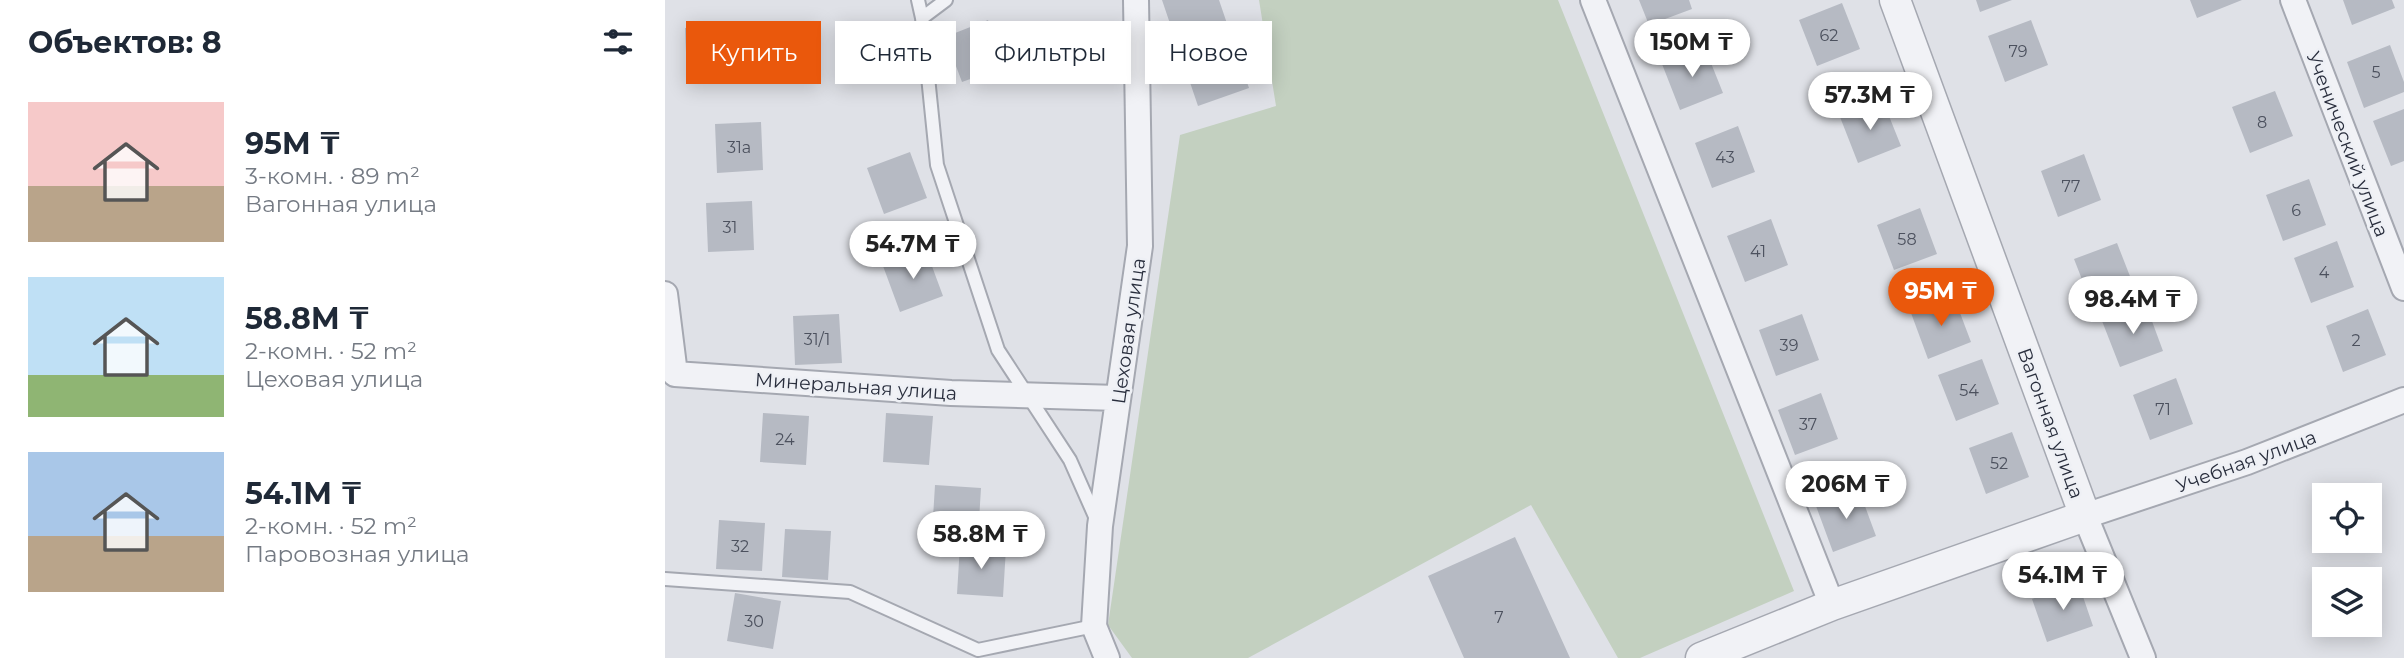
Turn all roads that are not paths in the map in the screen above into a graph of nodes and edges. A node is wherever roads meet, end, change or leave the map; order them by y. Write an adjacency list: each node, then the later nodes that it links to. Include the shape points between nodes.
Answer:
1 (918, 0): 7 (lane)
2 (946, 0): 7 (lane)
3 (1136, 0): 12 (street, Цеховая улица, via 1140,246)
4 (1593, 0): 17 (street)
5 (1895, 0): 14 (street, Вагонная улица)
6 (2293, 0): 8 (street, Ученический улица)
7 (922, 18): 11 (lane, via 937,165 998,350)
8 (2404, 288)
9 (665, 295): 10 (street, Минеральная улица)
10 (670, 375): 11 (street, Минеральная улица)
11 (1030, 394): 12 (street, Минеральная улица); 15 (lane, via 1070,460)
12 (1118, 398): 15 (street, Цеховая улица)
13 (2404, 400): 14 (street, Учебная улица, via 2247,462)
14 (2085, 516): 17 (street, Вагонная улица); 21 (street)
15 (1100, 526): 18 (street, Цеховая улица)
16 (665, 579): 18 (lane, via 851,592 978,649)
17 (1832, 605): 20 (street, Вагонная улица)
18 (1094, 626): 19 (street, Цеховая улица)
19 (1107, 658)
20 (1701, 658)
21 (2143, 658)

